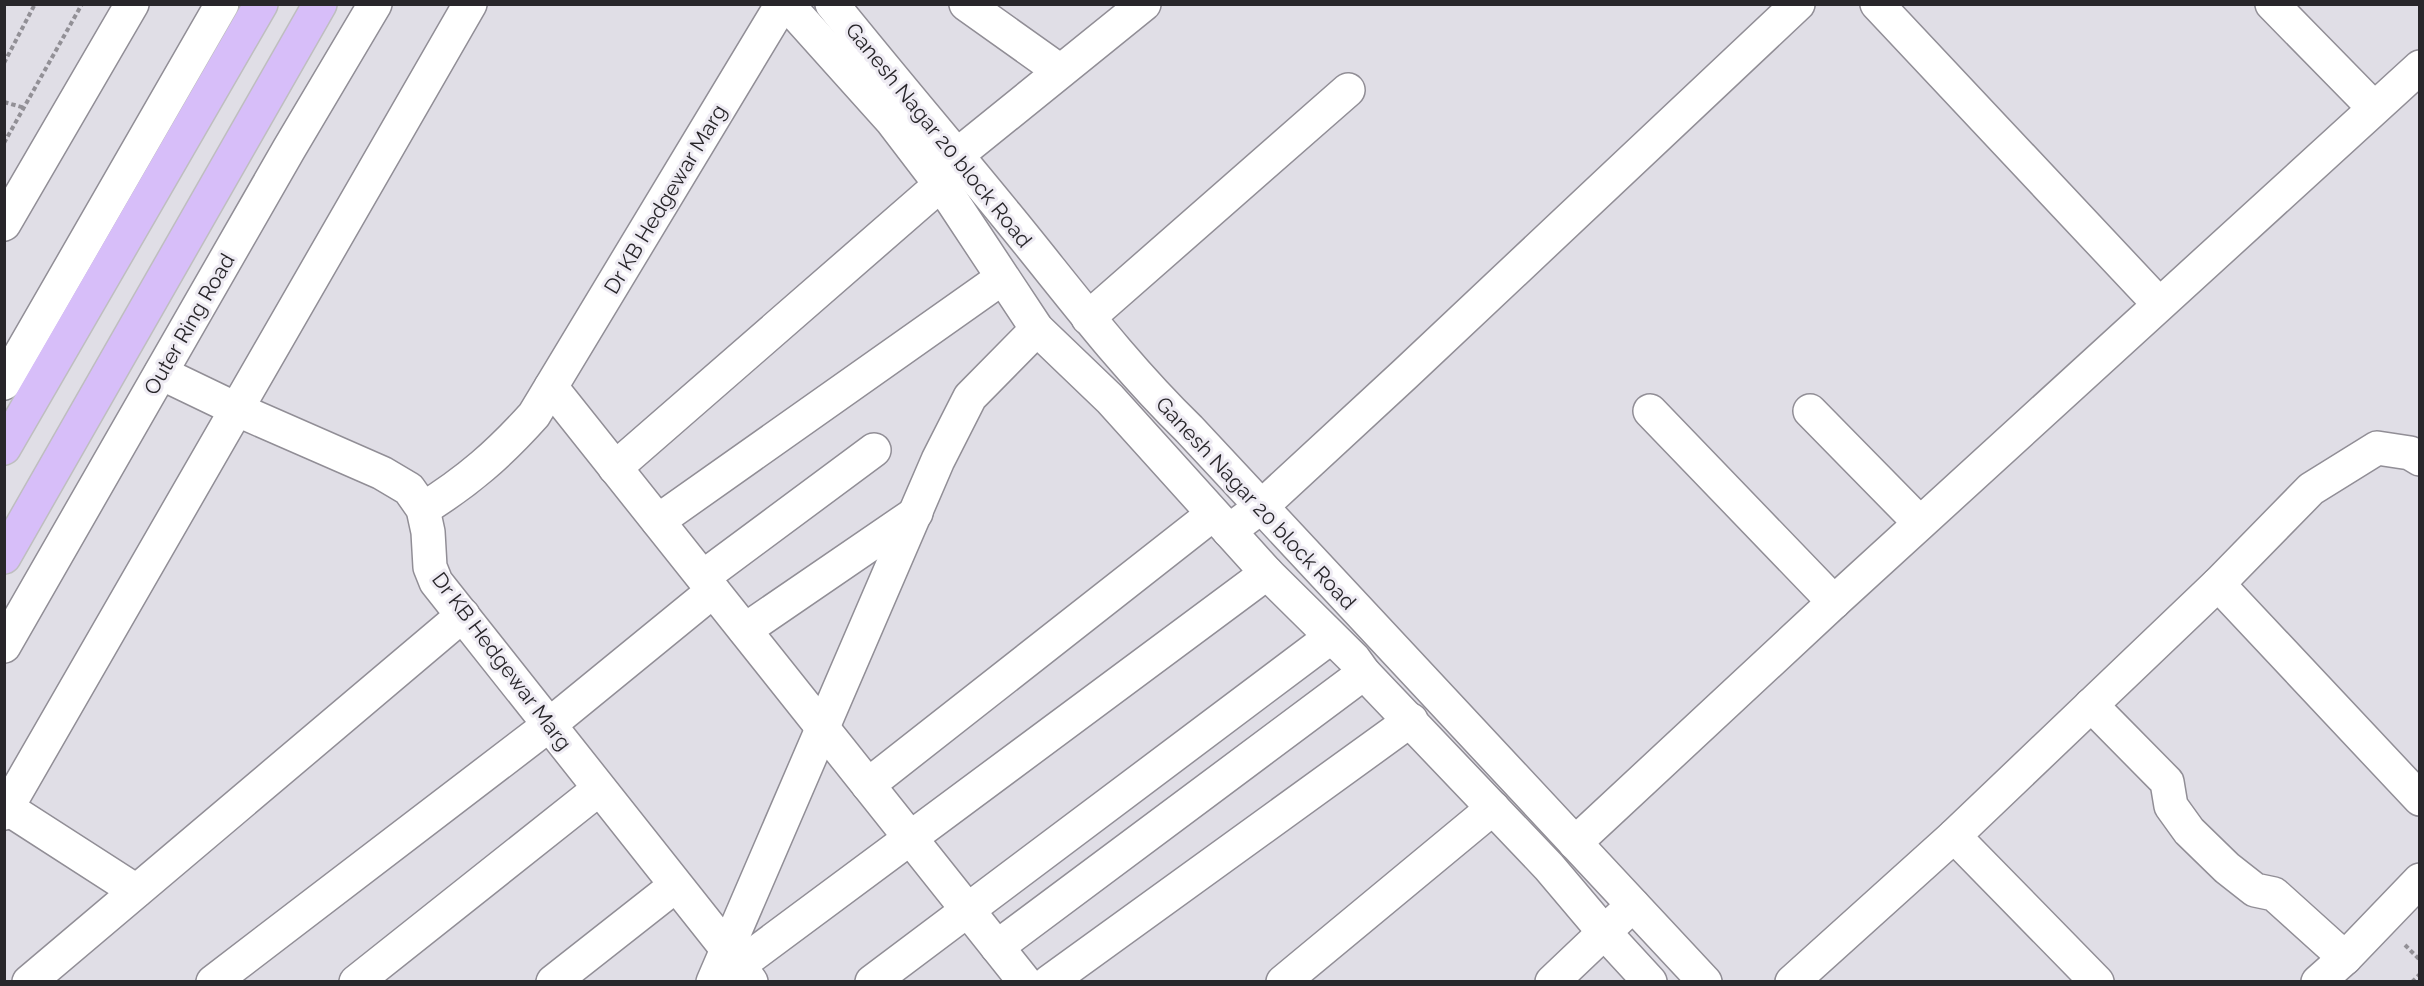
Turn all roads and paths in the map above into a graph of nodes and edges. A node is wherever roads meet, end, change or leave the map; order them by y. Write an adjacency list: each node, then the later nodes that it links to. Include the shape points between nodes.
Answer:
1 (35, 4): 17 (path)
2 (82, 4): 22 (path)
3 (132, 4): 27 (street)
4 (222, 4): 33 (street)
5 (261, 4): 38 (main road)
6 (320, 4): 48 (main road)
7 (375, 4): 32 (street, Outer Ring Road)
8 (470, 4): 35 (street)
9 (782, 4): 34 (street, Dr KB Hedgewar Marg)
10 (788, 4): 26 (street, Ganesh Nagar 20 block Road, via 892,121)
11 (832, 4): 25 (street, Ganesh Nagar 20 block Road)
12 (966, 4): 19 (street)
13 (1144, 4): 19 (street)
14 (1798, 4): 42 (street)
15 (1876, 4): 29 (street)
16 (2272, 4): 23 (street)
17 (4, 63)
18 (2420, 67): 23 (street)
19 (1060, 71): 25 (street)
20 (1347, 90): 30 (street)
21 (4, 102): 22 (path)
22 (25, 108): 24 (path)
23 (2374, 108): 29 (street)
24 (4, 143)
25 (956, 156): 30 (street, Ganesh Nagar 20 block Road)
26 (940, 185): 28 (street, Ganesh Nagar 20 block Road); 41 (street)
27 (4, 224)
28 (1002, 279): 31 (street, Ganesh Nagar 20 block Road); 45 (street)
29 (2159, 304): 47 (street)
30 (1088, 318): 42 (street, Ganesh Nagar 20 block Road, via 1152,393)
31 (1037, 329): 44 (street, via 970,397); 46 (street, Ganesh Nagar 20 block Road, via 1110,399)
32 (161, 373): 35 (street); 56 (street, Outer Ring Road)
33 (4, 383)
34 (551, 387): 41 (street); 43 (street, Dr KB Hedgewar Marg, via 534,415 513,438 462,484)
35 (238, 410): 43 (street, via 382,473 410,489); 66 (street)
36 (1650, 411): 52 (street)
37 (1810, 411): 47 (street)
38 (4, 448)
39 (874, 450): 50 (street)
40 (2420, 459): 51 (street, via 2410,453 2377,448 2311,489)
41 (615, 468): 45 (street)
42 (1261, 507): 46 (street); 69 (street, Ganesh Nagar 20 block Road)
43 (423, 509): 53 (street, Dr KB Hedgewar Marg, via 430,567 436,582)
44 (916, 513): 54 (street); 61 (street)
45 (658, 521): 50 (street)
46 (1221, 523): 49 (street, Ganesh Nagar 20 block Road); 62 (street)
47 (1920, 523): 52 (street)
48 (4, 556)
49 (1267, 573): 55 (street, Ganesh Nagar 20 block Road); 68 (street)
50 (708, 584): 54 (street); 60 (street)
51 (2218, 584): 58 (street); 64 (street)
52 (1834, 602): 69 (street)
53 (463, 615): 60 (street, Dr KB Hedgewar Marg); 72 (street)
54 (745, 630): 61 (street)
55 (1331, 637): 57 (street, Ganesh Nagar 20 block Road); 74 (street)
56 (4, 646)
57 (1364, 673): 59 (street, Ganesh Nagar 20 block Road); 76 (street)
58 (2091, 705): 67 (street); 77 (street, via 2167,782 2171,806 2196,838 2255,890 2274,894)
59 (1411, 720): 65 (street, Ganesh Nagar 20 block Road); 86 (street)
60 (549, 725): 63 (street, Dr KB Hedgewar Marg); 81 (street)
61 (823, 728): 62 (street); 78 (street)
62 (868, 785): 68 (street)
63 (599, 789): 71 (street, Dr KB Hedgewar Marg); 82 (street)
64 (2420, 799)
65 (1493, 808): 75 (street, Ganesh Nagar 20 block Road); 87 (street)
66 (6, 810): 72 (street)
67 (1954, 836): 91 (street); 92 (street)
68 (910, 838): 74 (street); 78 (street)
69 (1575, 843): 73 (street, Ganesh Nagar 20 block Road)
70 (2420, 880): 77 (street)
71 (675, 886): 78 (street, Dr KB Hedgewar Marg); 83 (street)
72 (136, 891): 80 (street)
73 (1633, 905): 75 (street); 90 (street, Ganesh Nagar 20 block Road)
74 (968, 909): 76 (street); 84 (street)
75 (1604, 932): 88 (street); 89 (street, Ganesh Nagar 20 block Road)
76 (997, 947): 85 (street)
77 (2345, 958): 93 (street)
78 (732, 969)
79 (2420, 974): 94 (path)
80 (29, 981)
81 (213, 981)
82 (356, 981)
83 (553, 981)
84 (872, 981)
85 (1025, 981)
86 (1049, 981)
87 (1283, 981)
88 (1552, 981)
89 (1650, 981)
90 (1705, 981)
91 (1792, 981)
92 (2097, 981)
93 (2318, 981)
94 (2412, 981)

